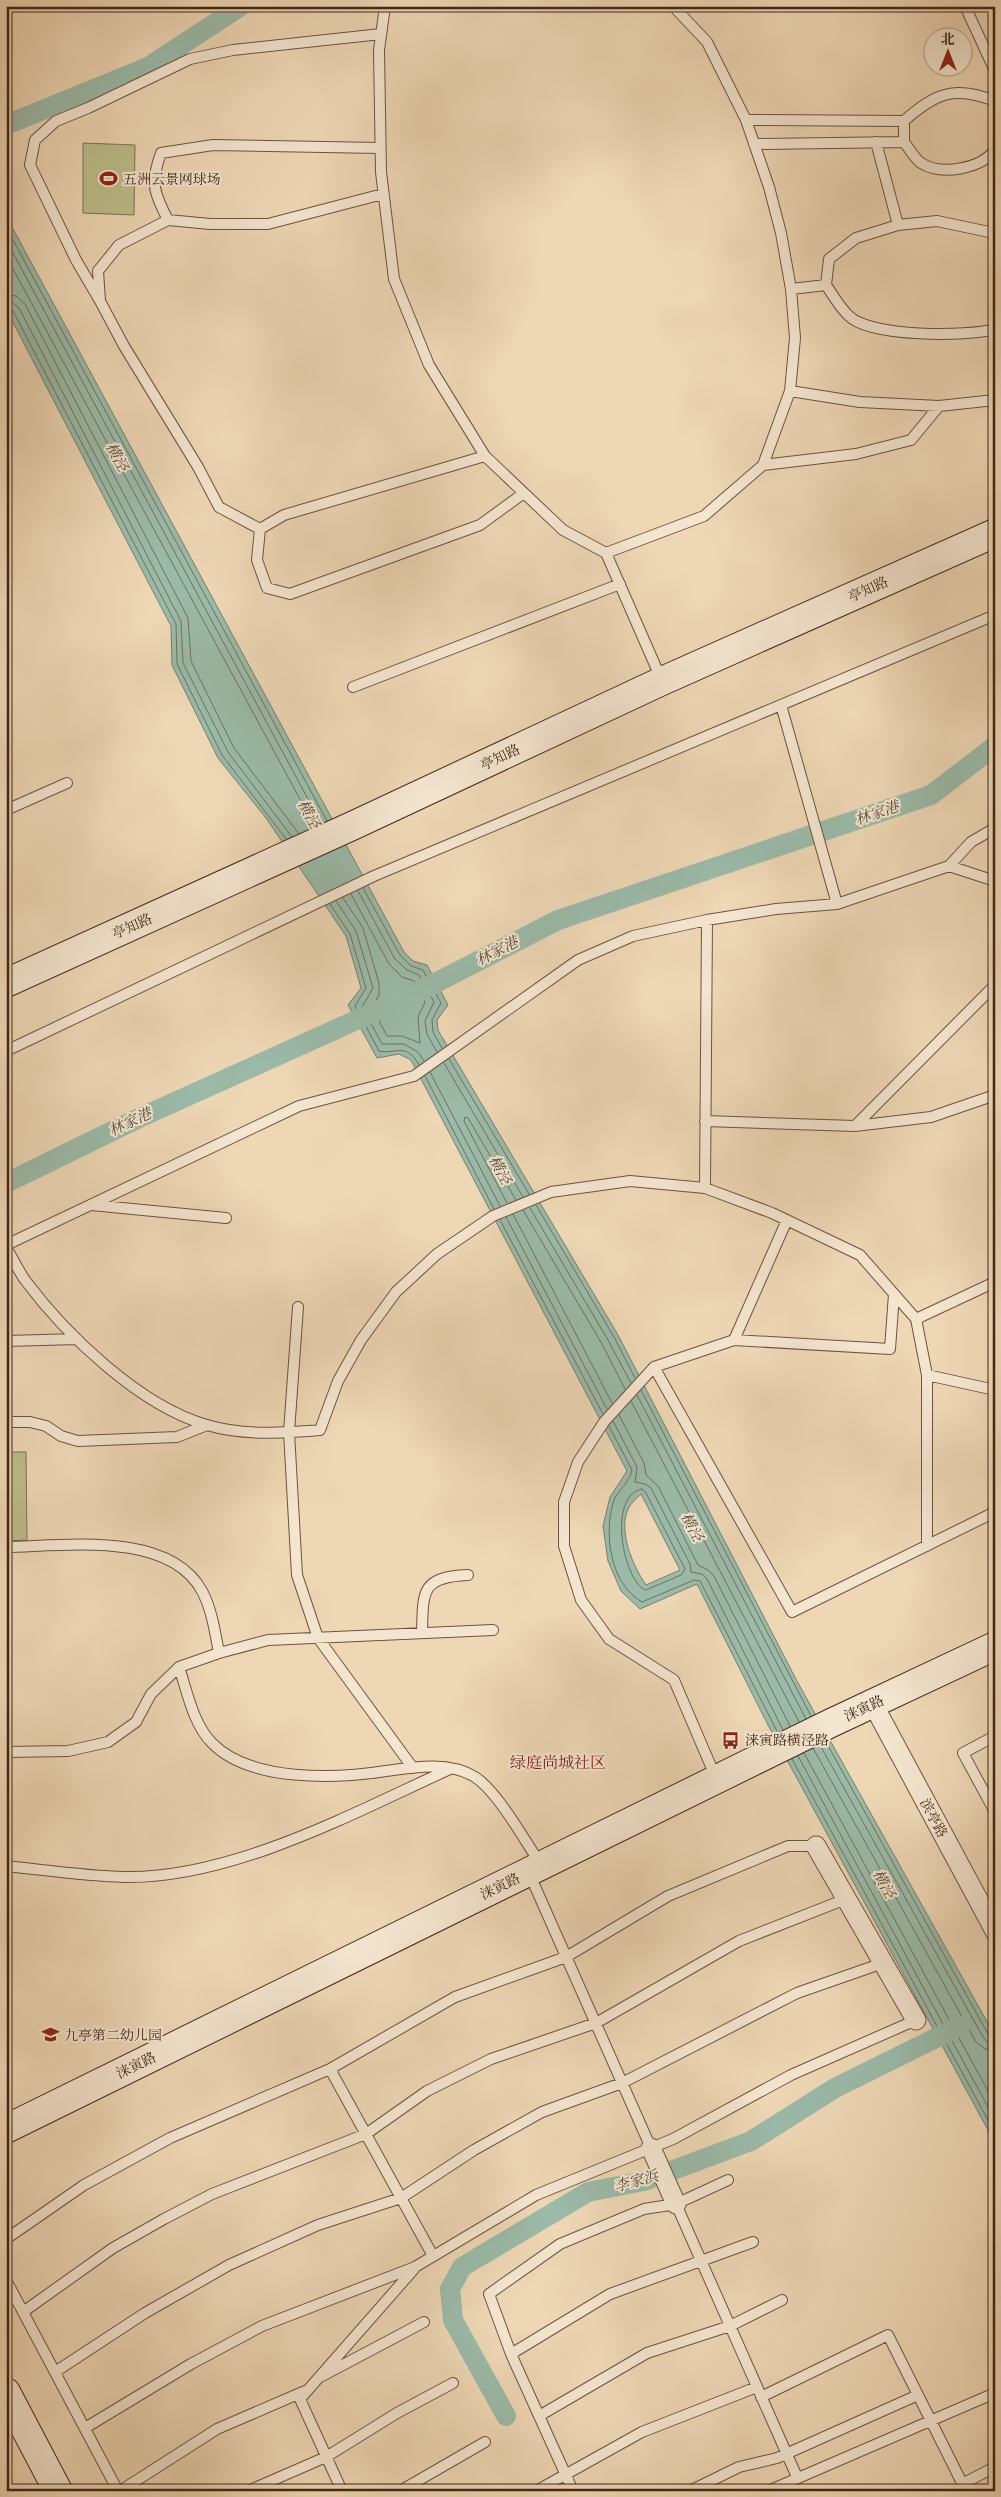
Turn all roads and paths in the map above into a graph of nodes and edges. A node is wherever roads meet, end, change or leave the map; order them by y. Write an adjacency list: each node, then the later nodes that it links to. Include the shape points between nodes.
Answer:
1 (385, 6): 4 (lane)
2 (673, 6): 7 (lane, via 707,42)
3 (965, 6): 5 (lane)
4 (381, 34): 12 (lane); 20 (lane, via 233,50 190,59 56,121 35,140 30,165 76,260)
5 (995, 70)
6 (995, 101): 8 (lane, via 977,94 944,94 924,104)
7 (746, 120): 8 (lane); 11 (lane)
8 (904, 121): 10 (lane)
9 (876, 142): 10 (lane); 11 (lane); 16 (lane)
10 (904, 142): 13 (lane, via 921,163 947,170 970,167)
11 (754, 144): 19 (lane, via 781,233)
12 (380, 148): 14 (lane); 15 (lane, via 213,145 161,154 153,175 158,200)
13 (995, 150)
14 (383, 194): 15 (lane, via 268,224); 25 (lane, via 394,279 429,365)
15 (168, 220): 20 (lane, via 119,245 98,271)
16 (898, 225): 17 (lane, via 937,221); 18 (lane, via 856,238 828,259)
17 (995, 236)
18 (826, 285): 19 (lane); 21 (lane, via 850,318 888,332 941,334)
19 (791, 289): 22 (lane, via 795,338)
20 (100, 301): 28 (lane, via 219,507)
21 (995, 329)
22 (790, 391): 24 (lane, via 860,402); 26 (lane)
23 (995, 400): 24 (lane)
24 (938, 406): 26 (lane, via 911,440 856,454)
25 (485, 456): 27 (lane); 28 (lane, via 284,515)
26 (763, 465): 30 (lane, via 704,516)
27 (524, 493): 28 (lane, via 480,525 290,594 267,588 258,560); 30 (lane, via 562,530)
28 (260, 529)
29 (995, 533): 33 (street, 亭知路)
30 (606, 552): 31 (lane)
31 (620, 584): 33 (lane); 34 (lane)
32 (995, 614): 35 (lane)
33 (662, 681): 43 (street, 亭知路)
34 (353, 687)
35 (780, 704): 41 (lane); 45 (lane, via 374,876)
36 (67, 783): 37 (lane)
37 (6, 810)
38 (995, 828): 39 (lane, via 971,842)
39 (949, 866): 40 (lane); 41 (lane)
40 (995, 881)
41 (837, 904): 42 (lane)
42 (707, 920): 47 (lane); 50 (lane, via 633,936 578,960 414,1076 299,1106)
43 (6, 983)
44 (995, 985): 48 (lane)
45 (6, 1051)
46 (995, 1095): 48 (lane, via 931,1117)
47 (705, 1121): 48 (lane); 49 (lane)
48 (855, 1126)
49 (705, 1188): 52 (lane); 66 (lane, via 630,1181 551,1192 493,1216 437,1254 396,1292 338,1380 320,1430)
50 (90, 1205): 51 (lane); 53 (lane)
51 (226, 1218)
52 (787, 1220): 55 (lane, via 860,1255); 59 (lane)
53 (6, 1246): 58 (lane, via 25,1279)
54 (995, 1282): 57 (lane)
55 (894, 1294): 57 (lane); 59 (lane, via 890,1348)
56 (298, 1307): 66 (lane)
57 (916, 1319): 62 (lane)
58 (77, 1339): 60 (lane); 65 (lane, via 162,1407)
59 (734, 1340): 61 (lane)
60 (6, 1341)
61 (654, 1367): 68 (lane, via 792,1612); 82 (lane, via 604,1422 578,1462 564,1502 564,1546 581,1600 609,1639 674,1680)
62 (927, 1375): 63 (lane); 68 (lane)
63 (995, 1390)
64 (6, 1422): 65 (lane, via 46,1426 61,1436 78,1441 177,1437)
65 (207, 1425): 66 (lane, via 256,1434)
66 (289, 1432): 73 (lane, via 297,1575)
67 (995, 1512): 68 (lane)
68 (927, 1546)
69 (6, 1547): 75 (lane, via 131,1547 161,1556 184,1570 201,1589 211,1614)
70 (468, 1575): 72 (lane, via 437,1580 426,1590)
71 (493, 1630): 72 (lane)
72 (422, 1633): 73 (lane)
73 (318, 1638): 75 (lane, via 268,1640); 80 (lane)
74 (995, 1646): 77 (street, 涞寅路)
75 (219, 1653): 76 (lane)
76 (179, 1667): 79 (lane, via 150,1694 136,1722 108,1742 68,1751); 80 (lane, via 195,1716 211,1742 233,1761 312,1776 359,1775)
77 (873, 1704): 82 (street, 涞寅路); 88 (street, 滨亭路)
78 (995, 1736): 83 (lane, via 962,1753)
79 (6, 1752)
80 (413, 1768): 81 (lane)
81 (453, 1768): 85 (lane, via 254,1854 190,1871 125,1877); 86 (lane, via 475,1777 491,1792)
82 (717, 1779): 86 (street, 涞寅路)
83 (995, 1812)
84 (816, 1846): 87 (street); 89 (lane, via 788,1846 668,1896)
85 (6, 1866)
86 (535, 1869): 89 (lane); 95 (street, 涞寅路)
87 (846, 1899): 90 (street); 92 (lane, via 739,1942)
88 (995, 1931)
89 (566, 1957): 92 (lane); 93 (lane, via 455,1997)
90 (883, 1963): 91 (street); 94 (lane, via 797,1993)
91 (916, 2020): 97 (lane, via 791,2075)
92 (596, 2023): 94 (lane); 96 (lane, via 491,2058 427,2090)
93 (330, 2069): 96 (lane); 101 (lane, via 170,2138 84,2185)
94 (622, 2083): 97 (lane); 99 (lane, via 542,2112 474,2150)
95 (6, 2129)
96 (366, 2134): 99 (lane); 108 (lane, via 231,2187 164,2219 113,2248)
97 (651, 2148): 100 (street); 103 (lane, via 536,2195)
98 (728, 2180): 100 (lane)
99 (401, 2198): 103 (lane); 112 (lane, via 318,2225 229,2265 145,2313)
100 (676, 2204): 104 (lane); 111 (lane, via 644,2209 560,2244 489,2294)
101 (6, 2239)
102 (753, 2242): 104 (lane)
103 (433, 2256): 105 (lane)
104 (702, 2262): 110 (lane); 111 (lane, via 610,2294)
105 (416, 2267): 113 (lane); 123 (lane, via 262,2326 191,2364)
106 (6, 2280): 108 (lane)
107 (782, 2300): 110 (lane)
108 (23, 2312): 112 (lane)
109 (424, 2322): 113 (lane)
110 (730, 2326): 115 (lane); 121 (lane, via 647,2353)
111 (511, 2354): 121 (lane)
112 (55, 2372): 123 (lane)
113 (316, 2379): 116 (lane)
114 (453, 2383): 126 (lane, via 397,2412)
115 (757, 2386): 120 (lane); 128 (lane, via 642,2432)
116 (307, 2391): 126 (lane, via 300,2399); 132 (lane, via 217,2429)
117 (6, 2392): 131 (street)
118 (995, 2393): 122 (lane)
119 (918, 2395): 120 (lane, via 888,2334); 122 (lane); 125 (lane)
120 (762, 2397): 125 (lane)
121 (538, 2416): 128 (lane)
122 (930, 2420): 129 (lane); 130 (lane)
123 (85, 2428): 132 (lane)
124 (485, 2442): 135 (lane)
125 (786, 2454): 129 (lane); 138 (lane, via 739,2467)
126 (326, 2457): 133 (lane); 134 (lane)
127 (995, 2467): 130 (lane)
128 (565, 2474): 136 (lane); 137 (lane)
129 (797, 2477): 139 (lane)
130 (964, 2487)
131 (58, 2491)
132 (119, 2491)
133 (248, 2491)
134 (342, 2491)
135 (400, 2491)
136 (536, 2491)
137 (573, 2491)
138 (690, 2491)
139 (768, 2491)

